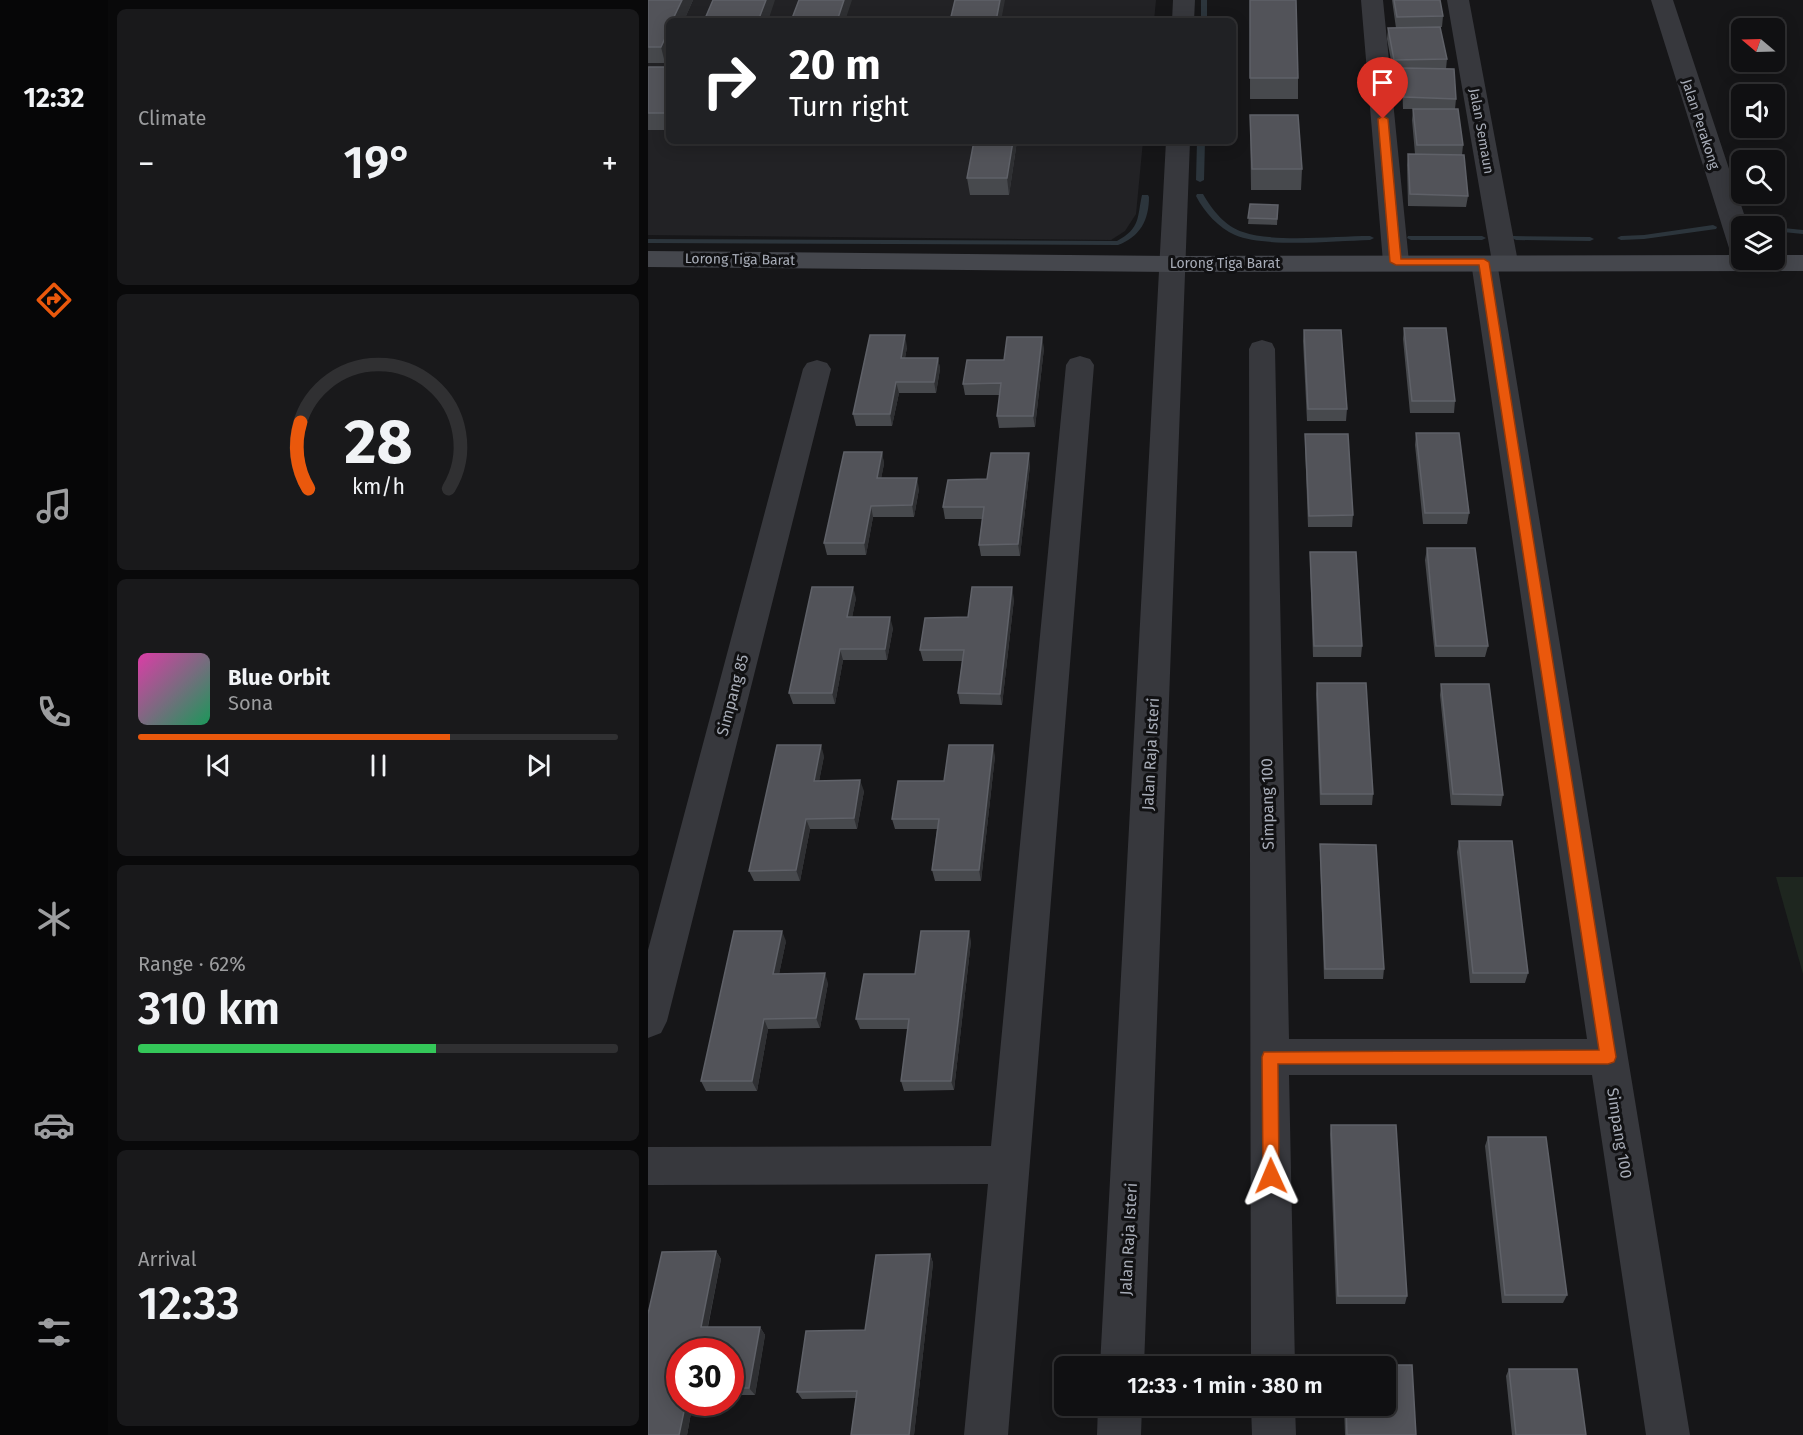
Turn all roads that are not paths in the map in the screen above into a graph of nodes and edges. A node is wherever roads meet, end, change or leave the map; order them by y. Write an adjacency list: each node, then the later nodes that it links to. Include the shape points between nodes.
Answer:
1 (1184, 0): 5 (street)
2 (1372, 0): 11 (street)
3 (1458, 0): 12 (street, Jalan Semaun)
4 (1662, 0): 7 (street, Jalan Perakong)
5 (1183, 18)
6 (1178, 144): 14 (street, Jalan Raja Isteri)
7 (1732, 216)
8 (1731, 257): 12 (main road, Lorong Tiga Barat)
9 (648, 259): 14 (main road, Lorong Tiga Barat)
10 (1785, 261): 13 (main road, Lorong Tiga Barat)
11 (1396, 262): 12 (main road, Lorong Tiga Barat); 14 (main road, Lorong Tiga Barat)
12 (1495, 262): 20 (street, Simpang 100)
13 (1803, 263)
14 (1172, 264): 23 (street, Jalan Raja Isteri)
15 (1262, 349): 19 (street, Simpang 100)
16 (1080, 365): 21 (street)
17 (817, 369): 18 (street, Simpang 85)
18 (648, 1021)
19 (1270, 1057): 20 (street); 24 (street, Simpang 100)
20 (1608, 1057): 30 (street, Simpang 100)
21 (1011, 1165): 22 (street); 27 (street)
22 (648, 1166)
23 (1122, 1356)
24 (1273, 1356)
25 (1120, 1416): 28 (street)
26 (1273, 1416): 29 (street)
27 (986, 1435)
28 (1119, 1435)
29 (1274, 1435)
30 (1668, 1435)

